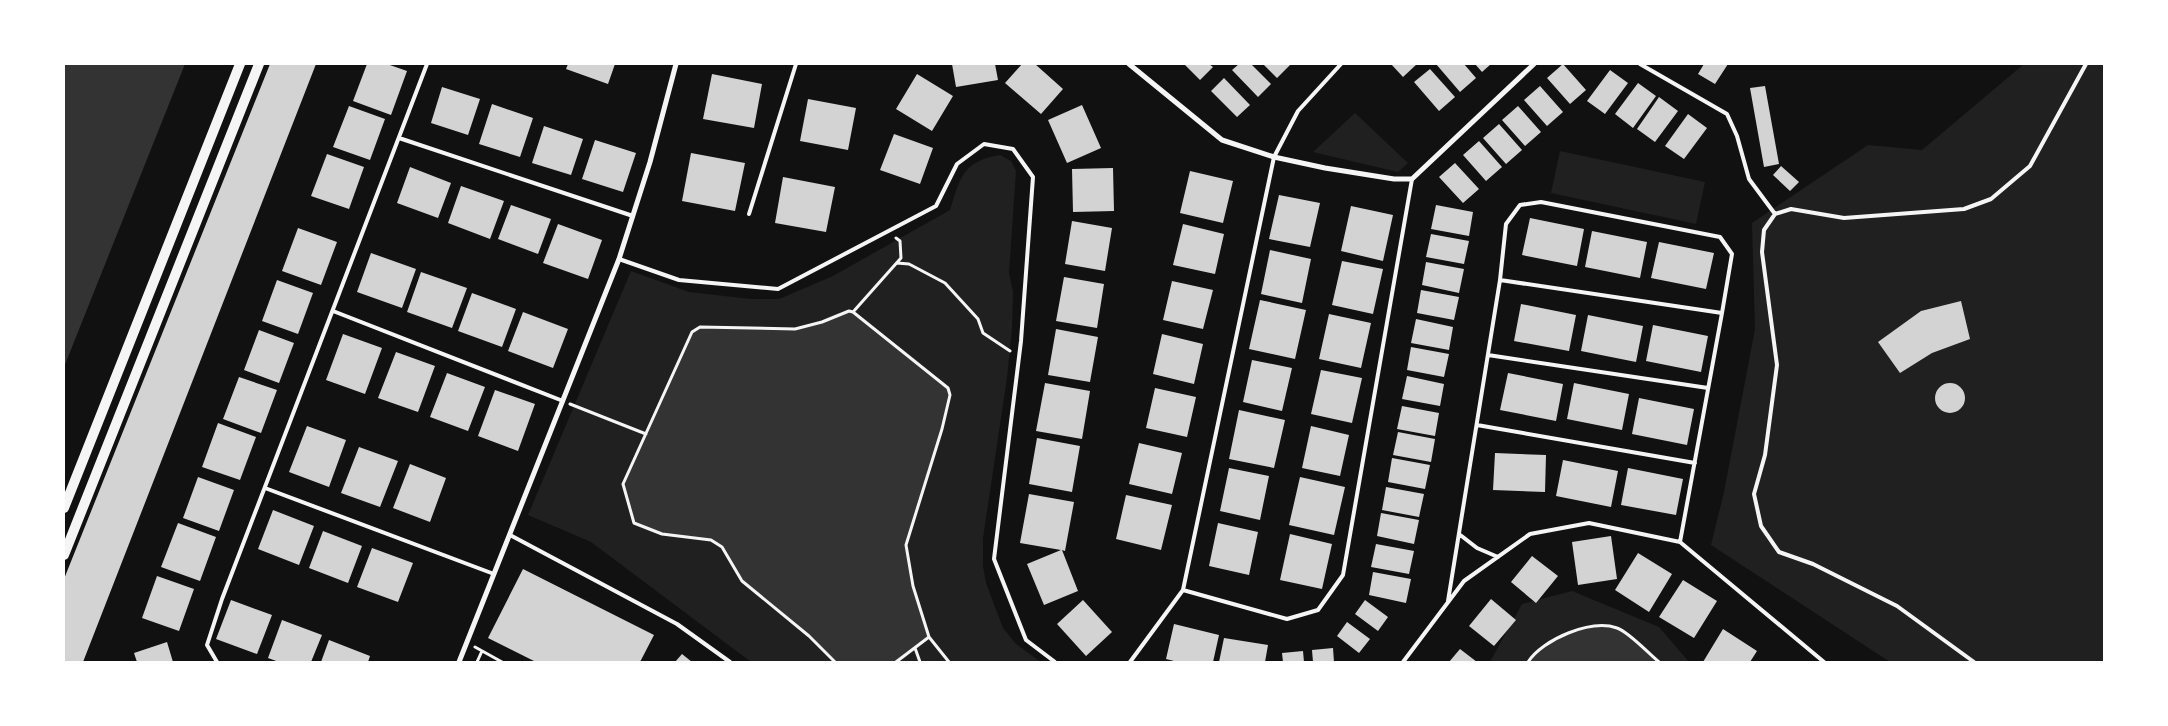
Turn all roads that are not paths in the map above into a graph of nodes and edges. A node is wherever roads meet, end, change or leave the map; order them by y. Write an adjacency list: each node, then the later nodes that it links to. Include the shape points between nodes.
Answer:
1 (240, 64): 27 (main road)
2 (259, 64): 31 (main road)
3 (428, 64): 11 (lane)
4 (676, 64): 16 (street)
5 (796, 64): 14 (lane)
6 (1129, 64): 12 (street, via 1222,140)
7 (1341, 64): 12 (lane, via 1298,111)
8 (1534, 64): 13 (street)
9 (1640, 64): 15 (lane, via 1727,114 1749,179)
10 (2086, 64): 15 (lane, via 2030,166 1990,199 1964,209 1844,218 1791,209)
11 (399, 138): 16 (lane); 19 (lane)
12 (1274, 157): 13 (street, via 1325,168); 34 (lane)
13 (1412, 179): 34 (lane, via 1343,575 1318,610 1287,619)
14 (749, 214)
15 (1775, 214): 43 (lane, via 1764,230 1762,252 1777,365 1765,455 1754,494 1761,526 1780,552 1813,564 1897,606)
16 (633, 216): 17 (street)
17 (619, 259): 23 (street); 39 (lane, via 679,280 778,289 936,206 957,164 984,144 1013,148 1033,177 1019,353 994,559 1026,640)
18 (1500, 280): 20 (lane); 20 (lane, via 1506,224 1520,205 1541,202 1720,237 1732,254); 21 (lane)
19 (333, 311): 23 (lane); 26 (lane)
20 (1722, 313): 22 (lane)
21 (1488, 355): 22 (lane); 24 (lane)
22 (1708, 388): 25 (lane)
23 (563, 401): 29 (street)
24 (1477, 425): 25 (lane); 28 (lane)
25 (1695, 463): 30 (lane)
26 (265, 488): 33 (lane); 36 (lane, via 207,645)
27 (64, 508)
28 (1459, 534): 32 (lane, via 1477,548); 35 (lane)
29 (510, 536): 33 (street); 38 (lane, via 677,624)
30 (1680, 542): 32 (lane, via 1589,523 1530,534); 42 (lane)
31 (64, 555)
32 (1498, 557): 35 (lane, via 1464,581)
33 (494, 574): 37 (street)
34 (1183, 590): 40 (lane)
35 (1448, 601): 41 (lane)
36 (217, 662)
37 (460, 662)
38 (730, 662)
39 (1056, 662)
40 (1130, 662)
41 (1403, 662)
42 (1824, 662)
43 (1974, 662)

